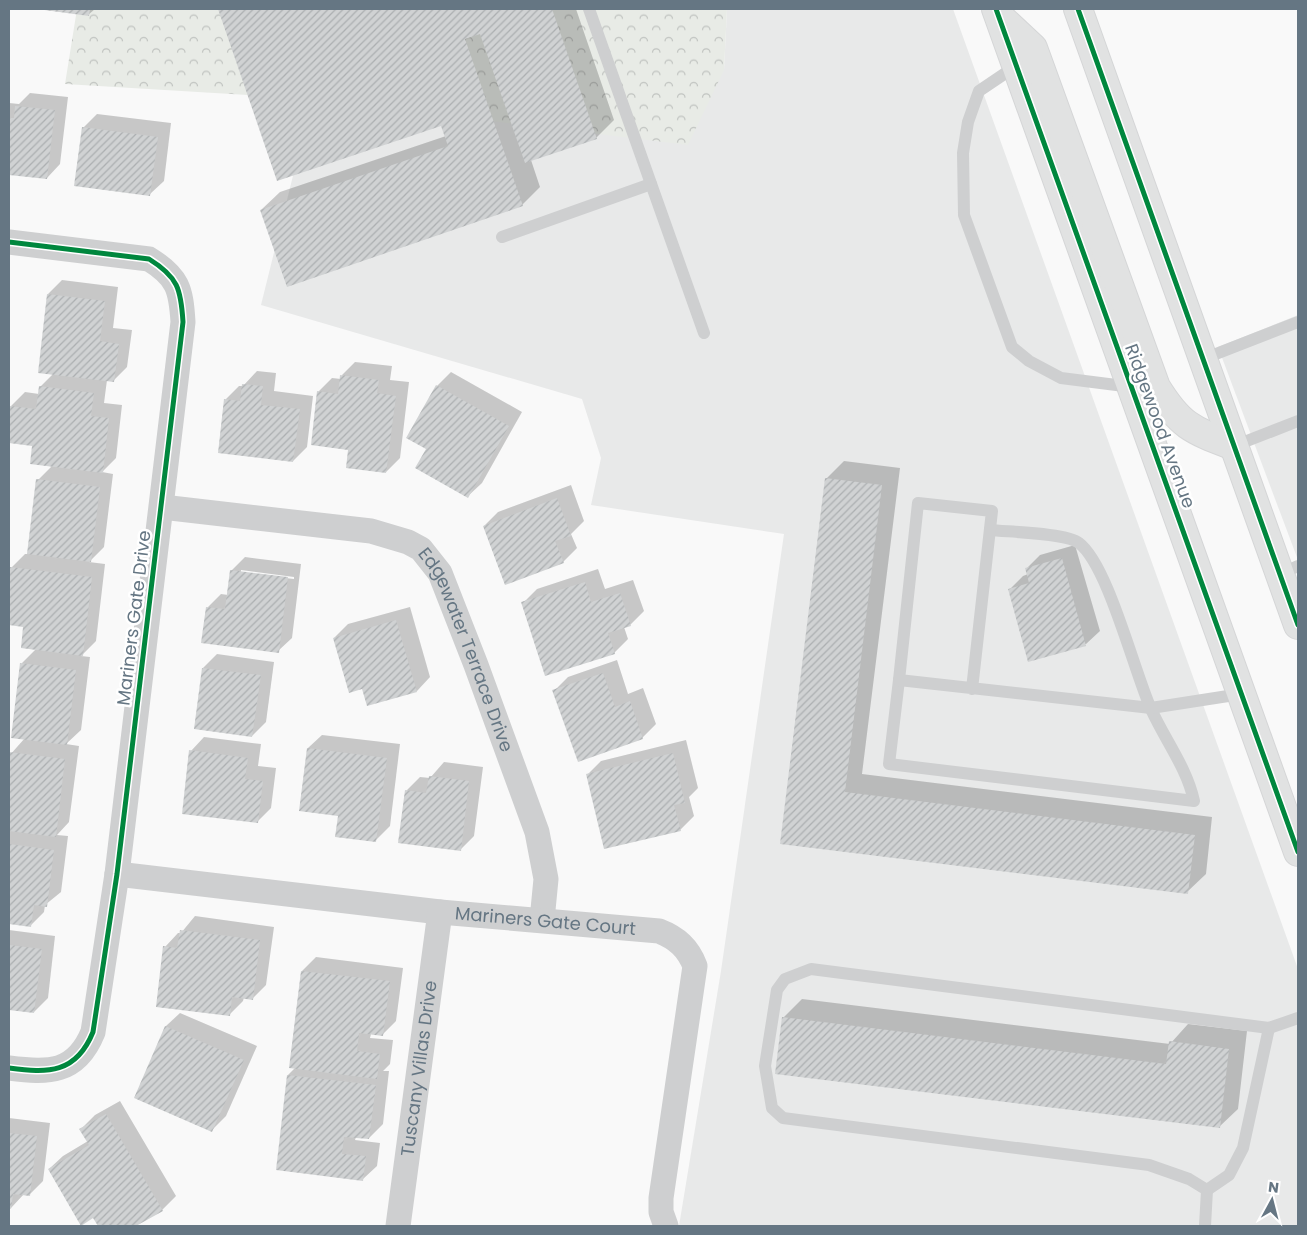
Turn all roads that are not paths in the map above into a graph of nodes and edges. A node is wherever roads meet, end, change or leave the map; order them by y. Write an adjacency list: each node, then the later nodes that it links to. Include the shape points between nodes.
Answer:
1 (589, 9): 5 (lane)
2 (1078, 9): 10 (main road)
3 (997, 12): 4 (main road, Ridgewood Avenue); 13 (main road, via 1033,48 1156,387 1171,411 1195,431)
4 (1016, 66): 11 (main road, Ridgewood Avenue); 11 (lane, via 979,91 968,122 963,153 967,224 1012,347 1029,361 1061,378)
5 (651, 184): 6 (lane); 9 (lane)
6 (502, 237)
7 (9, 242): 14 (street, Mariners Gate Drive, via 149,259 168,271 176,284 182,299 183,322)
8 (1298, 322): 10 (lane)
9 (704, 333)
10 (1203, 359): 13 (main road)
11 (1132, 387): 20 (main road, Ridgewood Avenue)
12 (1298, 420): 13 (lane)
13 (1234, 446): 16 (main road)
14 (162, 507): 23 (street, Mariners Gate Drive); 25 (street, Edgewater Terrace Drive, via 371,531 421,549 440,573 537,832 546,879)
15 (990, 530): 18 (lane, via 992,511 918,503); 19 (lane); 21 (lane, via 1060,537 1078,542 1091,556 1106,586)
16 (1289, 570): 17 (main road)
17 (1298, 625)
18 (899, 680): 19 (lane); 21 (lane, via 889,764 1194,801 1190,784)
19 (972, 689): 21 (lane)
20 (1242, 694): 21 (lane); 22 (main road, Ridgewood Avenue)
21 (1150, 708)
22 (1298, 852)
23 (117, 874): 24 (street, Mariners Gate Court); 28 (street, Mariners Gate Drive, via 93,1032 88,1045 80,1055 55,1070 40,1072)
24 (440, 912): 25 (street, Mariners Gate Court); 30 (street, Tuscany Villas Drive)
25 (542, 920): 31 (street, Mariners Gate Court, via 659,930 678,940 690,953 695,966 660,1198)
26 (1298, 1018): 27 (lane)
27 (1269, 1028): 29 (lane, via 1243,1148 1229,1175); 29 (lane, via 811,970 784,979 777,990 765,1066 772,1108 782,1118 1149,1165 1189,1179)
28 (9, 1068)
29 (1207, 1190): 32 (lane)
30 (398, 1226)
31 (666, 1226)
32 (1205, 1226)

